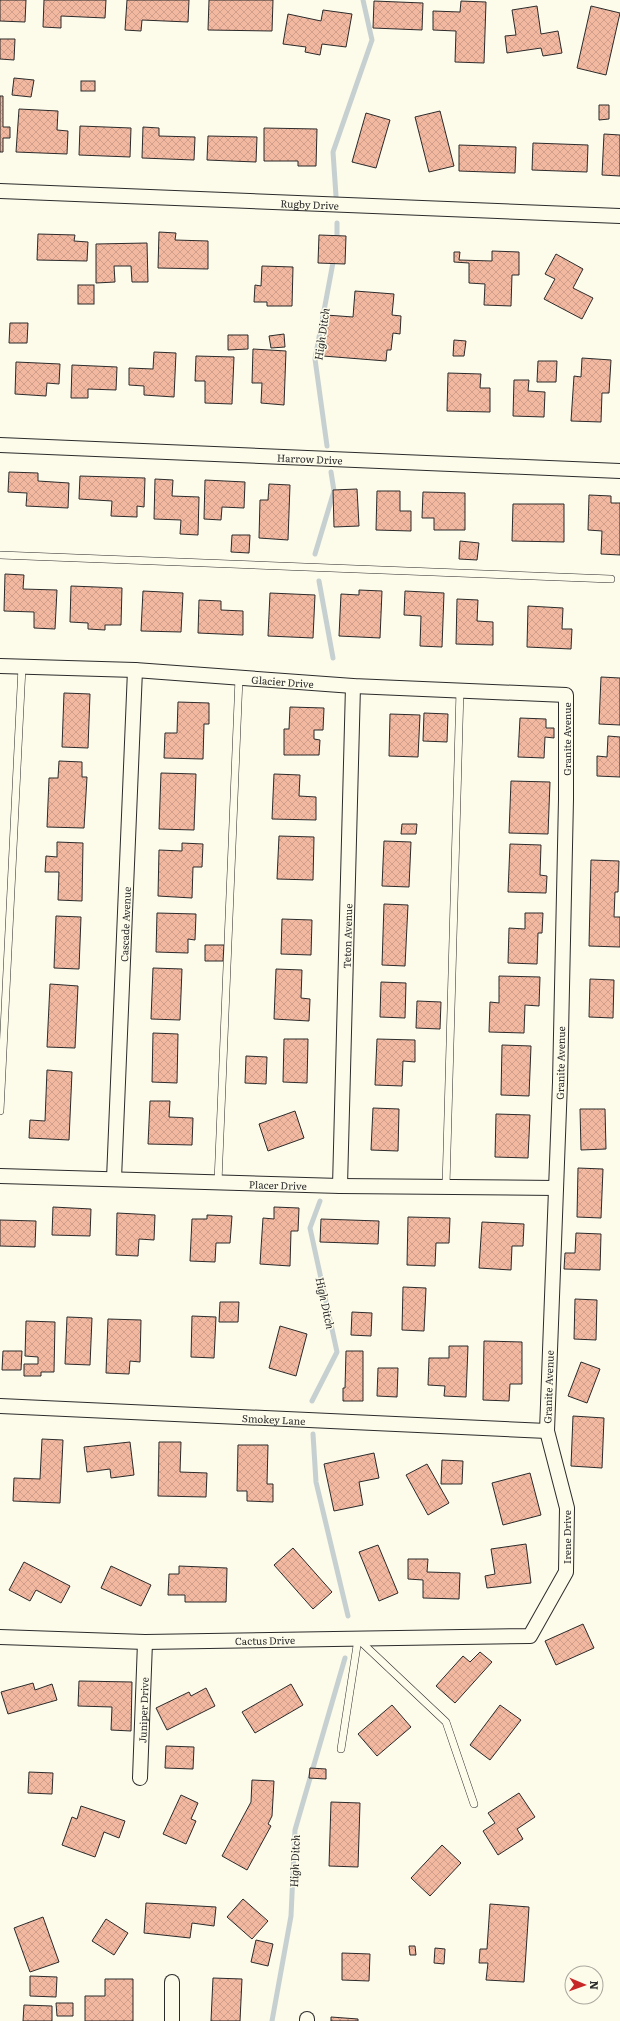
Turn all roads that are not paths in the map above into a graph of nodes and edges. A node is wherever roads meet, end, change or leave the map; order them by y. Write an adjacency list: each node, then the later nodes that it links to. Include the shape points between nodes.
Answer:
1 (0, 191): 2 (street, Rugby Drive)
2 (620, 216)
3 (0, 445): 4 (street, Harrow Drive)
4 (620, 471)
5 (0, 555): 6 (lane)
6 (611, 579)
7 (0, 666): 8 (street, Glacier Drive)
8 (22, 667): 9 (street, Glacier Drive); 14 (lane)
9 (134, 670): 10 (street, Glacier Drive); 16 (street, Cascade Avenue)
10 (239, 678): 11 (street, Glacier Drive); 17 (lane)
11 (353, 686): 12 (street, Glacier Drive); 18 (street, Teton Avenue)
12 (460, 690): 13 (street, Glacier Drive); 19 (lane)
13 (566, 695): 20 (street, Granite Avenue, via 566,799)
14 (0, 1111)
15 (0, 1176): 16 (street, Placer Drive)
16 (114, 1179): 17 (street, Placer Drive)
17 (218, 1182): 18 (street, Placer Drive)
18 (340, 1186): 19 (street, Placer Drive)
19 (446, 1186): 20 (street, Placer Drive)
20 (556, 1188): 22 (street, Granite Avenue)
21 (0, 1406): 22 (street, Smokey Lane)
22 (546, 1431): 23 (street, Irene Drive, via 567,1508 566,1572)
23 (530, 1636): 25 (street, Cactus Drive)
24 (0, 1637): 26 (street, Cactus Drive)
25 (358, 1639): 26 (street, Cactus Drive); 27 (lane); 29 (lane, via 446,1722)
26 (145, 1642): 28 (street, Juniper Drive)
27 (341, 1750)
28 (140, 1778)
29 (474, 1804)
30 (172, 1982): 31 (street)
31 (172, 2021)

